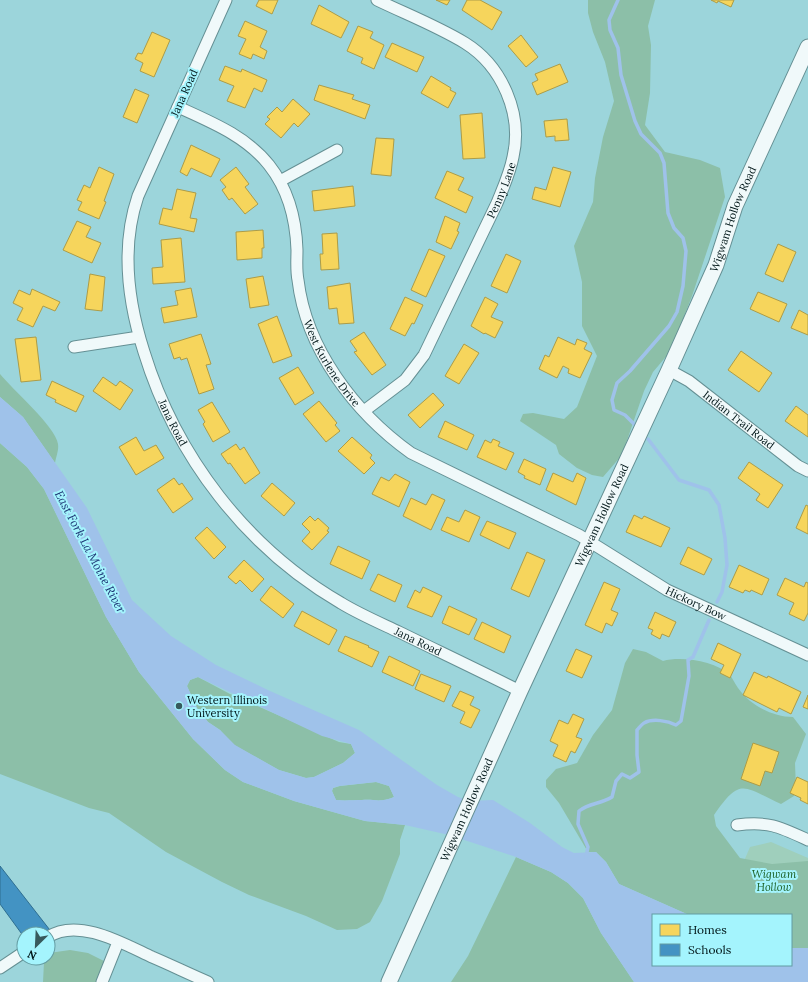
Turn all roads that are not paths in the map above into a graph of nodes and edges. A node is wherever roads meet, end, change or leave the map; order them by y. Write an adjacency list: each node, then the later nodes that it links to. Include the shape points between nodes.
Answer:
1 (226, 0): 4 (street, Jana Road)
2 (377, 0): 10 (street, Penny Lane, via 454,37 477,52 506,89 515,127 515,142 508,174 497,203 424,355 405,380)
3 (808, 47): 9 (street, Wigwam Hollow Road, via 735,206 716,265)
4 (178, 107): 6 (street, West Kurlene Drive, via 243,140 261,156); 7 (street, Jana Road, via 138,196 129,229 129,278)
5 (337, 150): 6 (street)
6 (280, 181): 10 (street, West Kurlene Drive, via 290,204 295,226 298,282 311,332 330,369)
7 (139, 337): 8 (street); 14 (street, Jana Road, via 160,398 189,454 228,508 263,546 341,604)
8 (74, 347)
9 (669, 370): 11 (street, Indian Trail Road, via 689,381 798,466); 12 (street, Wigwam Hollow Road)
10 (364, 411): 12 (street, West Kurlene Drive, via 383,431 411,453)
11 (808, 471)
12 (590, 542): 13 (street, Hickory Bow, via 667,590); 14 (street, Wigwam Hollow Road)
13 (808, 655)
14 (520, 691): 23 (street, Wigwam Hollow Road)
15 (737, 825): 16 (street, via 777,826)
16 (808, 840)
17 (56, 932): 18 (street, via 72,930 104,935)
18 (118, 942): 21 (street); 22 (street)
19 (16, 957): 20 (street)
20 (0, 968)
21 (102, 982)
22 (208, 982)
23 (389, 982)

